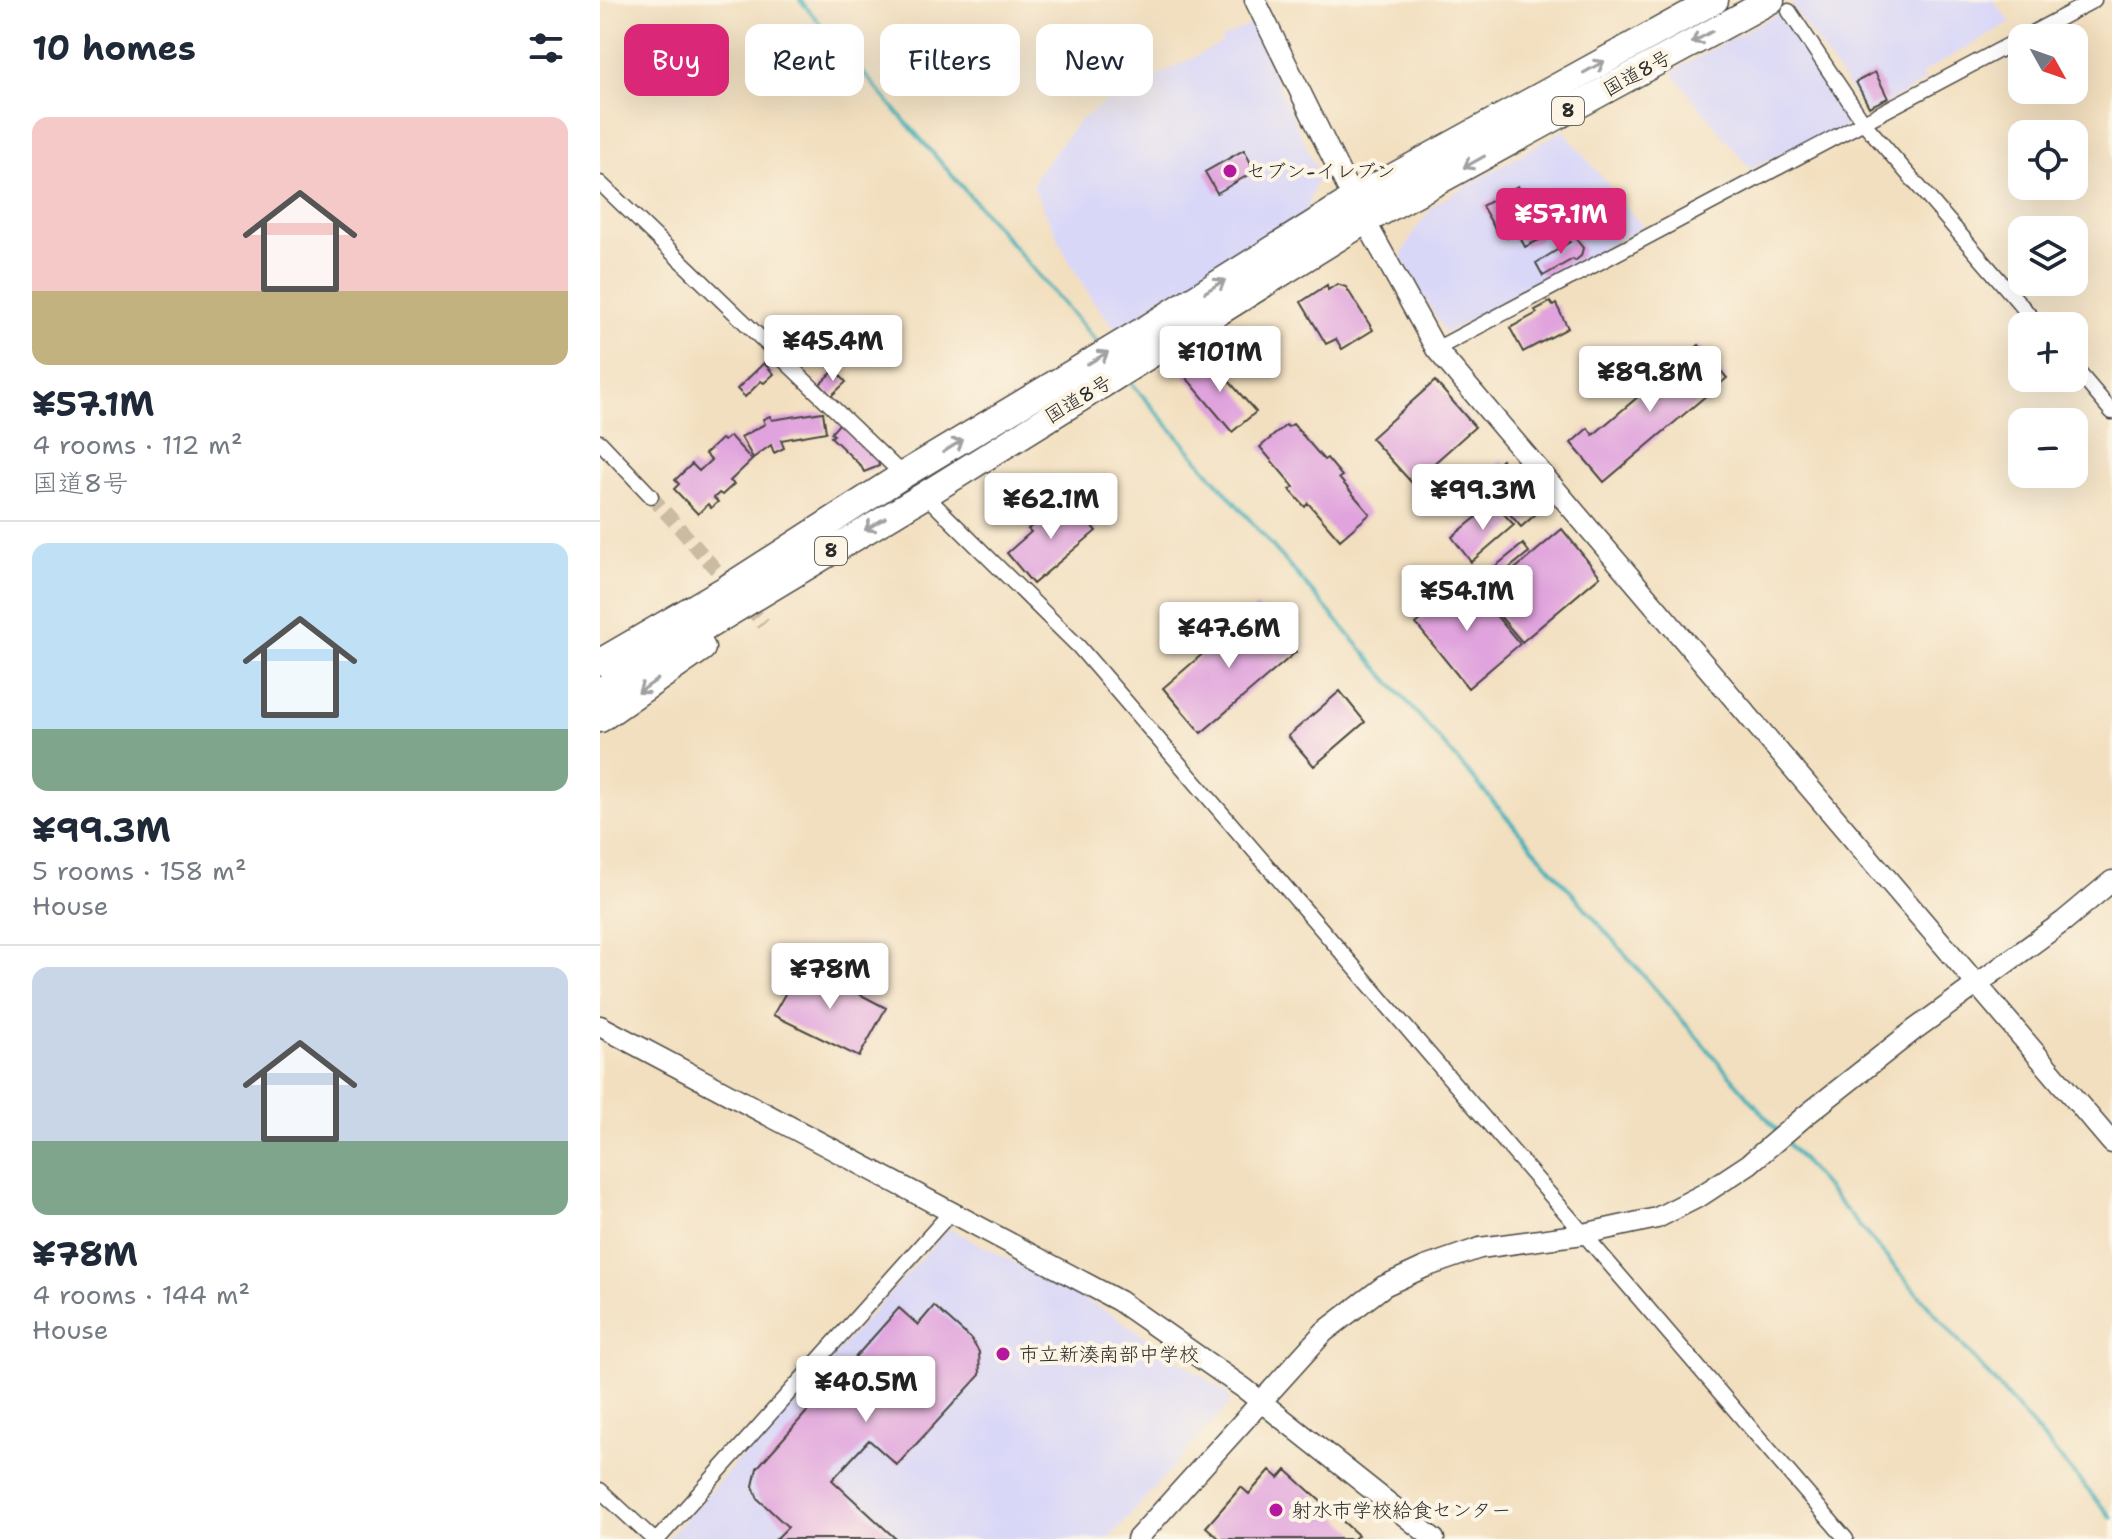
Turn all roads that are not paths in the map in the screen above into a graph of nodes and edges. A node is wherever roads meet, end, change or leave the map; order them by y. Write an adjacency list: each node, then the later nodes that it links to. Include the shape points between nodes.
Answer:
1 (1255, 0): 9 (street)
2 (1715, 0): 9 (highway, 国道8号 / 8, one-way to 2)
3 (2094, 0): 5 (street)
4 (1780, 6): 7 (street); 9 (highway, 国道8号 / 8, one-way to 9)
5 (2049, 24)
6 (2008, 46): 7 (street)
7 (1864, 123): 10 (street); 11 (street)
8 (600, 183): 16 (street)
9 (1359, 210): 11 (street); 13 (highway, 国道8号 / 8)
10 (2027, 312)
11 (1436, 349): 26 (street)
12 (2088, 384): 14 (street)
13 (1054, 399): 16 (highway, 国道8号 / 8, one-way to 13); 17 (highway, 国道8号 / 8)
14 (2112, 412)
15 (600, 442): 18 (street)
16 (903, 475): 20 (highway, 国道8号 / 8)
17 (925, 495): 19 (highway, 国道8号 / 8, one-way to 19); 30 (street, via 1079,647)
18 (651, 496)
19 (847, 541): 23 (highway, 国道8号 / 8); 24 (highway, 8, one-way to 24)
20 (791, 547): 21 (highway, 8); 22 (highway, 国道8号 / 8)
21 (600, 644)
22 (600, 662)
23 (600, 691)
24 (600, 719)
25 (2112, 881): 26 (street)
26 (1977, 985): 28 (street); 30 (street, via 1702,1195 1657,1218)
27 (602, 1032): 29 (street)
28 (2112, 1143)
29 (951, 1212): 31 (street, via 1119,1301); 33 (street)
30 (1583, 1234): 31 (street, via 1480,1248 1384,1286 1324,1332); 36 (street)
31 (1260, 1402): 34 (street); 35 (street)
32 (600, 1490): 33 (street)
33 (656, 1539)
34 (1137, 1539)
35 (1434, 1539)
36 (1846, 1539)

